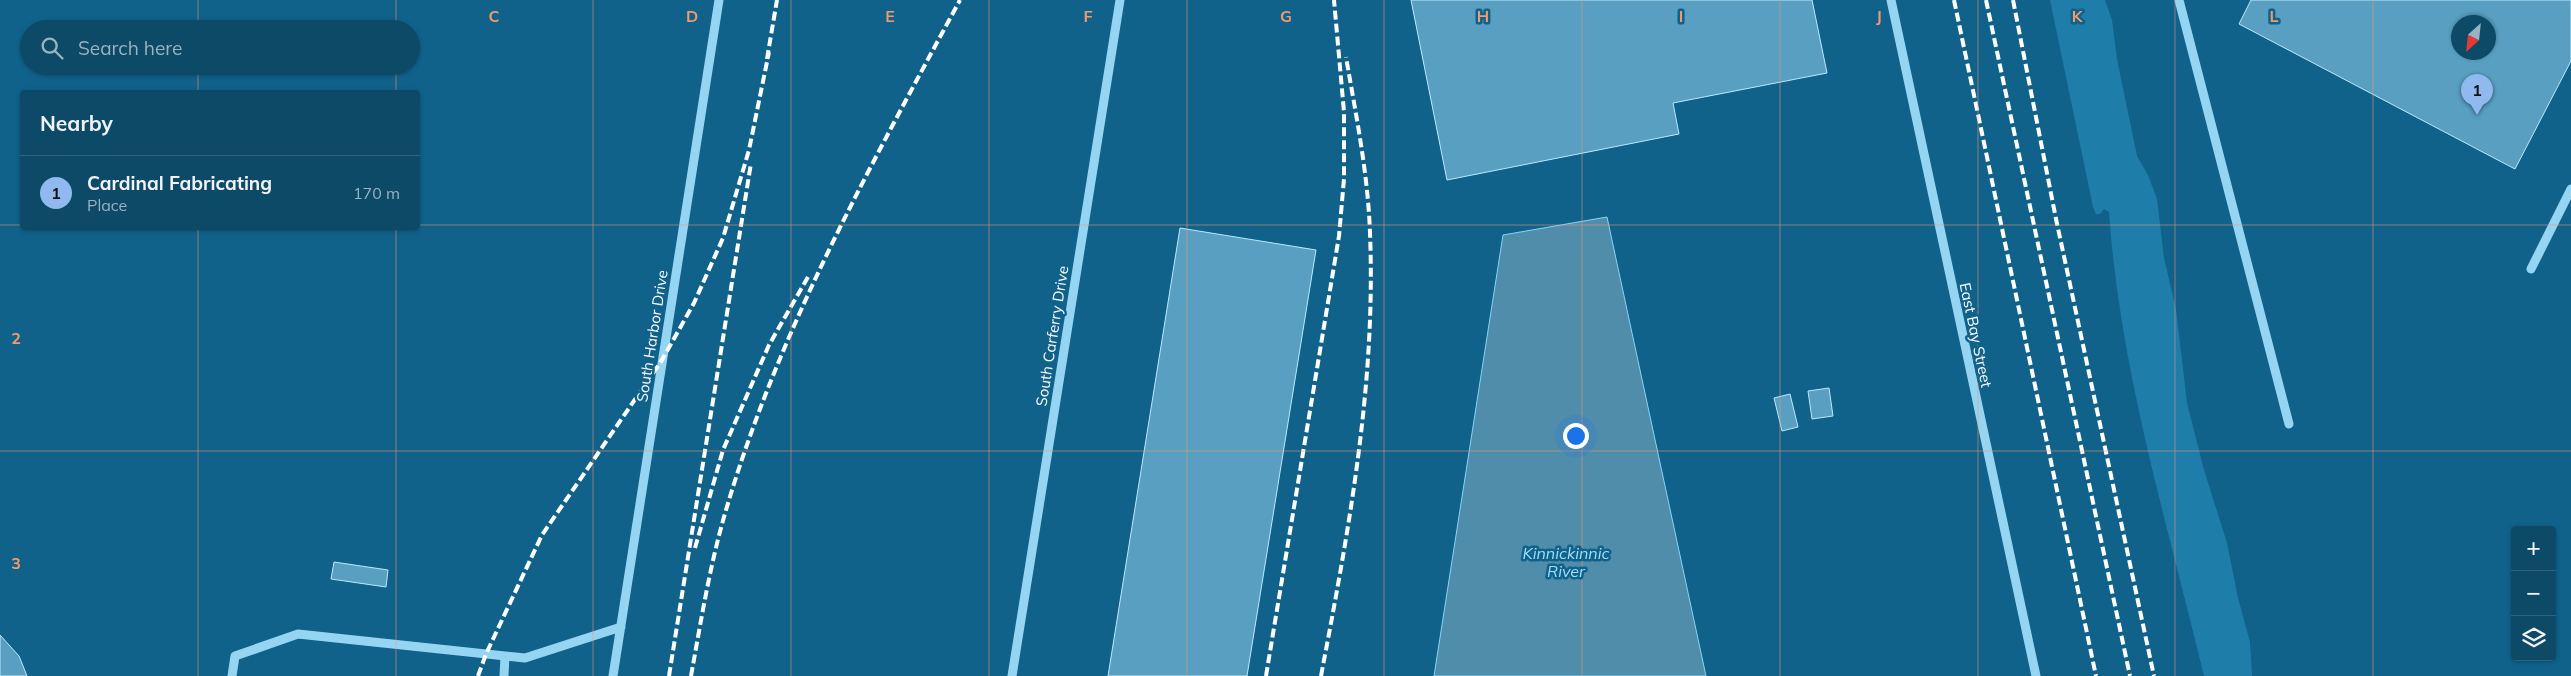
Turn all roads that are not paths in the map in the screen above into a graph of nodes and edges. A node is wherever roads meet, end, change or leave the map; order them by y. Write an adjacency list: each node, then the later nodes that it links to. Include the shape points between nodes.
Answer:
1 (719, 0): 8 (street, South Harbor Drive)
2 (1120, 0): 13 (street, South Carferry Drive)
3 (1892, 0): 14 (street, East Bay Street)
4 (2179, 0): 7 (street)
5 (2571, 189): 6 (street)
6 (2531, 268)
7 (2288, 424)
8 (621, 627): 9 (street, via 525,658); 12 (street, South Harbor Drive)
9 (505, 656): 10 (street, via 298,634 235,656); 11 (street)
10 (232, 676)
11 (504, 676)
12 (613, 676)
13 (1012, 676)
14 (2036, 676)

